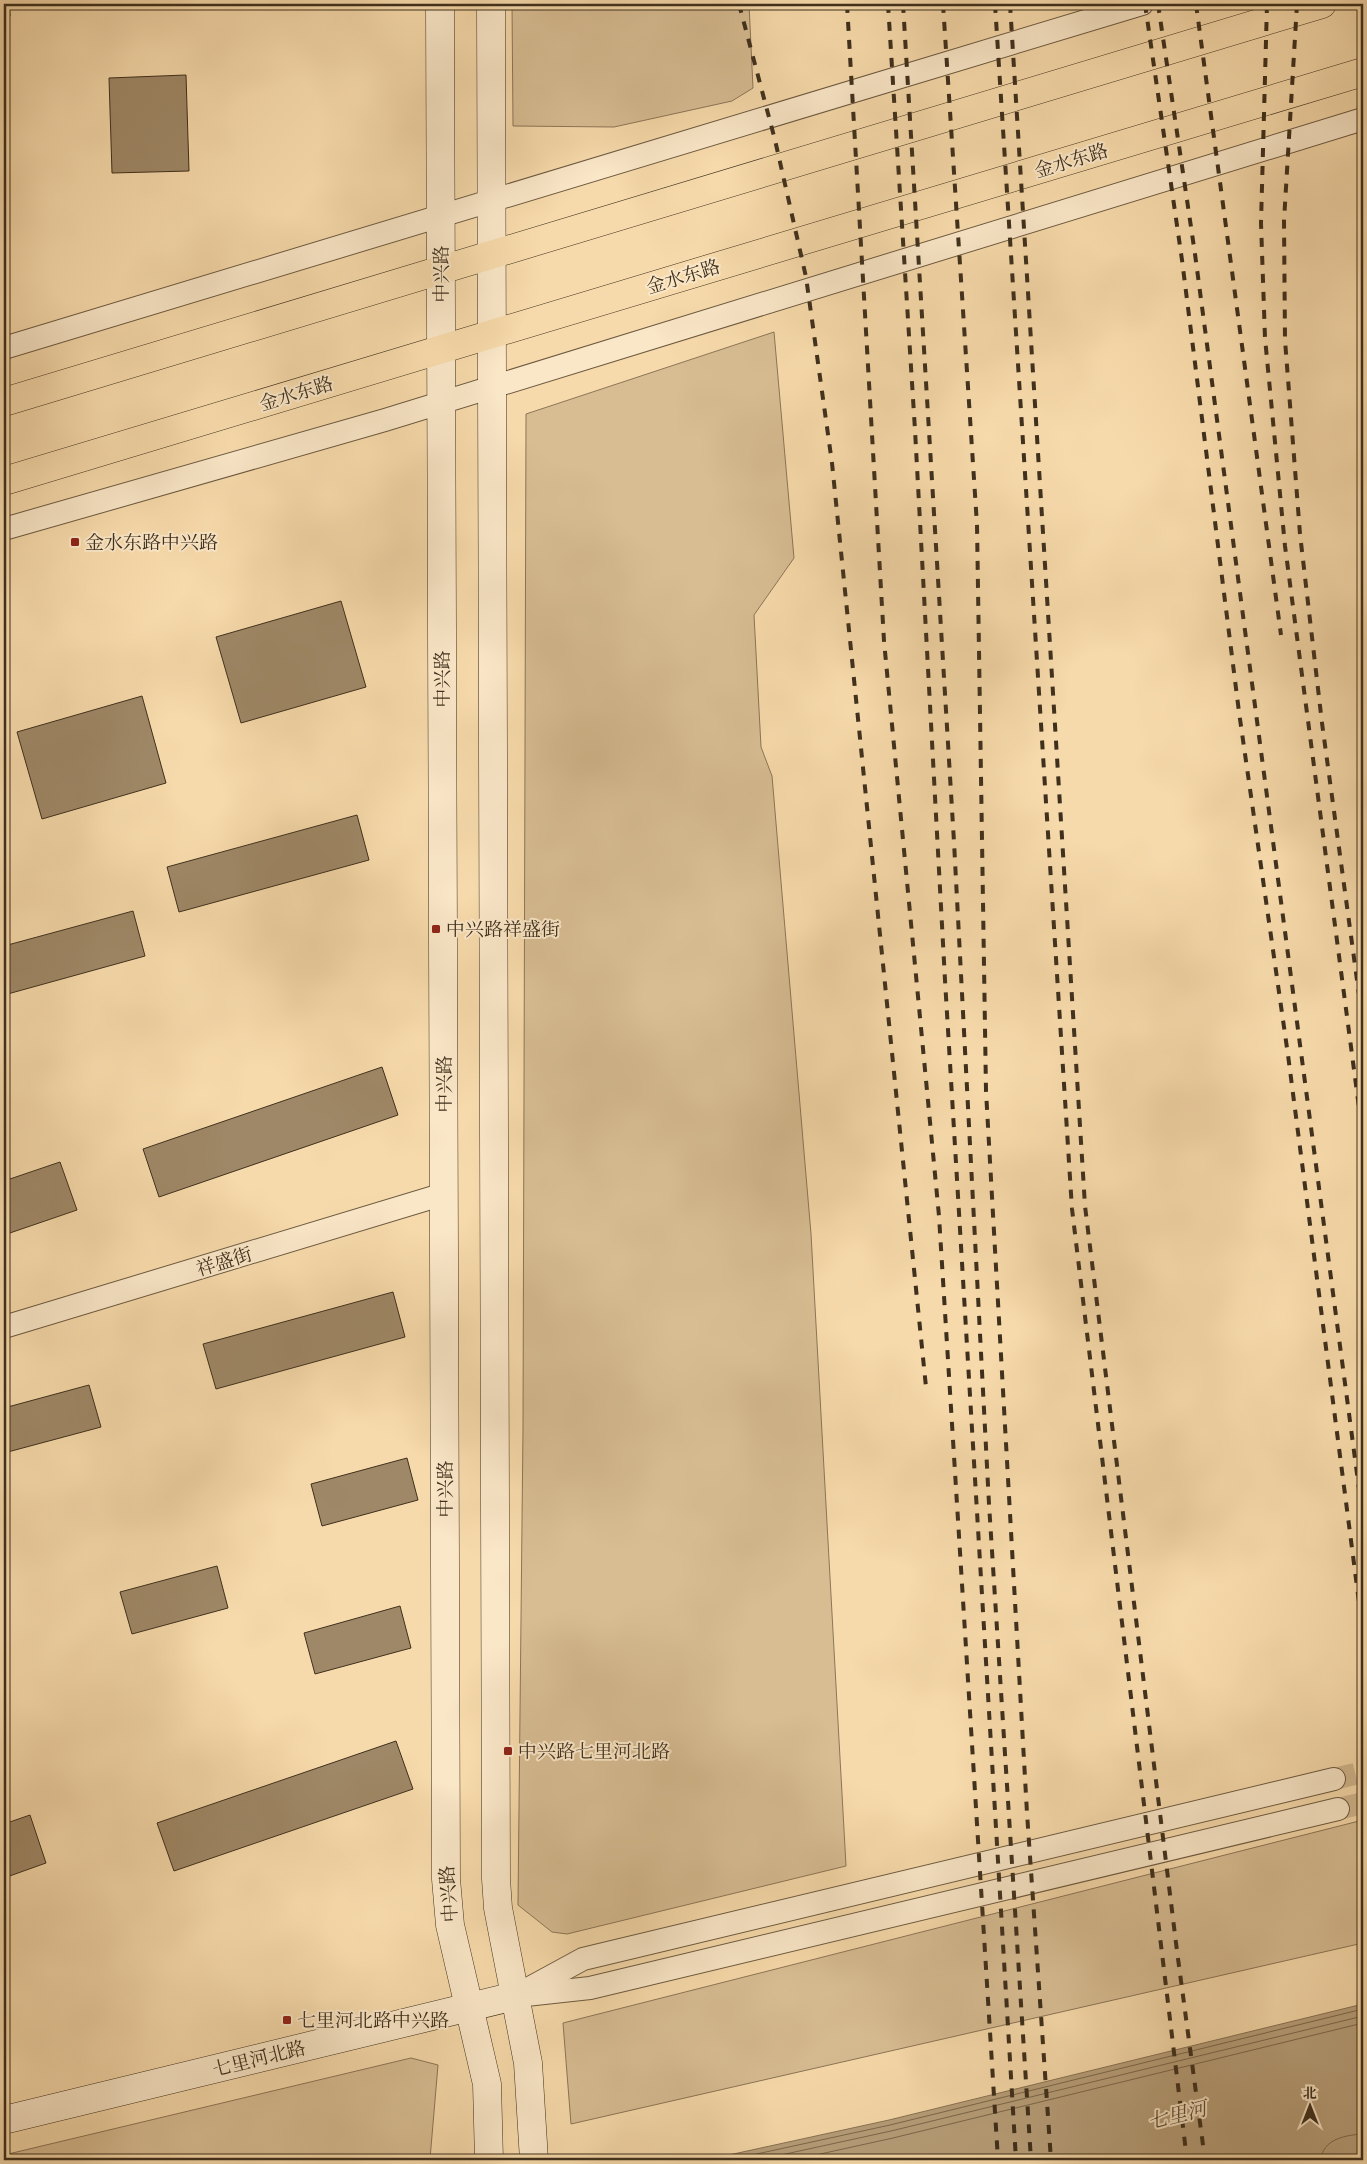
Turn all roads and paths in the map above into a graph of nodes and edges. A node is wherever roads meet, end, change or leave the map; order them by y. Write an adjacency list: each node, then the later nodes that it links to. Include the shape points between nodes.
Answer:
1 (440, 4): 8 (street, 中兴路)
2 (491, 4): 7 (street)
3 (1142, 4): 7 (street)
4 (1322, 4): 9 (main road)
5 (1363, 72): 11 (main road, 金水东路)
6 (1363, 119): 14 (street)
7 (491, 200): 8 (street); 9 (street)
8 (440, 216): 10 (street, 中兴路); 12 (street)
9 (491, 254): 10 (main road); 11 (street)
10 (440, 270): 13 (street, 中兴路); 15 (main road)
11 (492, 334): 13 (main road, 金水东路); 14 (street)
12 (4, 348)
13 (441, 349): 16 (street, 中兴路); 17 (main road, 金水东路)
14 (492, 386): 16 (street); 23 (street, via 496,1879 498,1908)
15 (4, 402)
16 (441, 402): 18 (street); 19 (street, 中兴路)
17 (4, 481)
18 (4, 529)
19 (444, 1194): 20 (street, 祥盛街); 24 (street, 中兴路, via 446,1879 450,1925)
20 (4, 1327)
21 (1334, 1779): 23 (street, via 583,1959)
22 (1338, 1809): 23 (street, via 590,1988)
23 (515, 1996): 24 (street, 七里河北路); 27 (street, via 528,2063)
24 (469, 2007): 25 (street, 七里河北路); 26 (street, 中兴路, via 487,2084)
25 (4, 2120)
26 (489, 2160)
27 (534, 2160)

